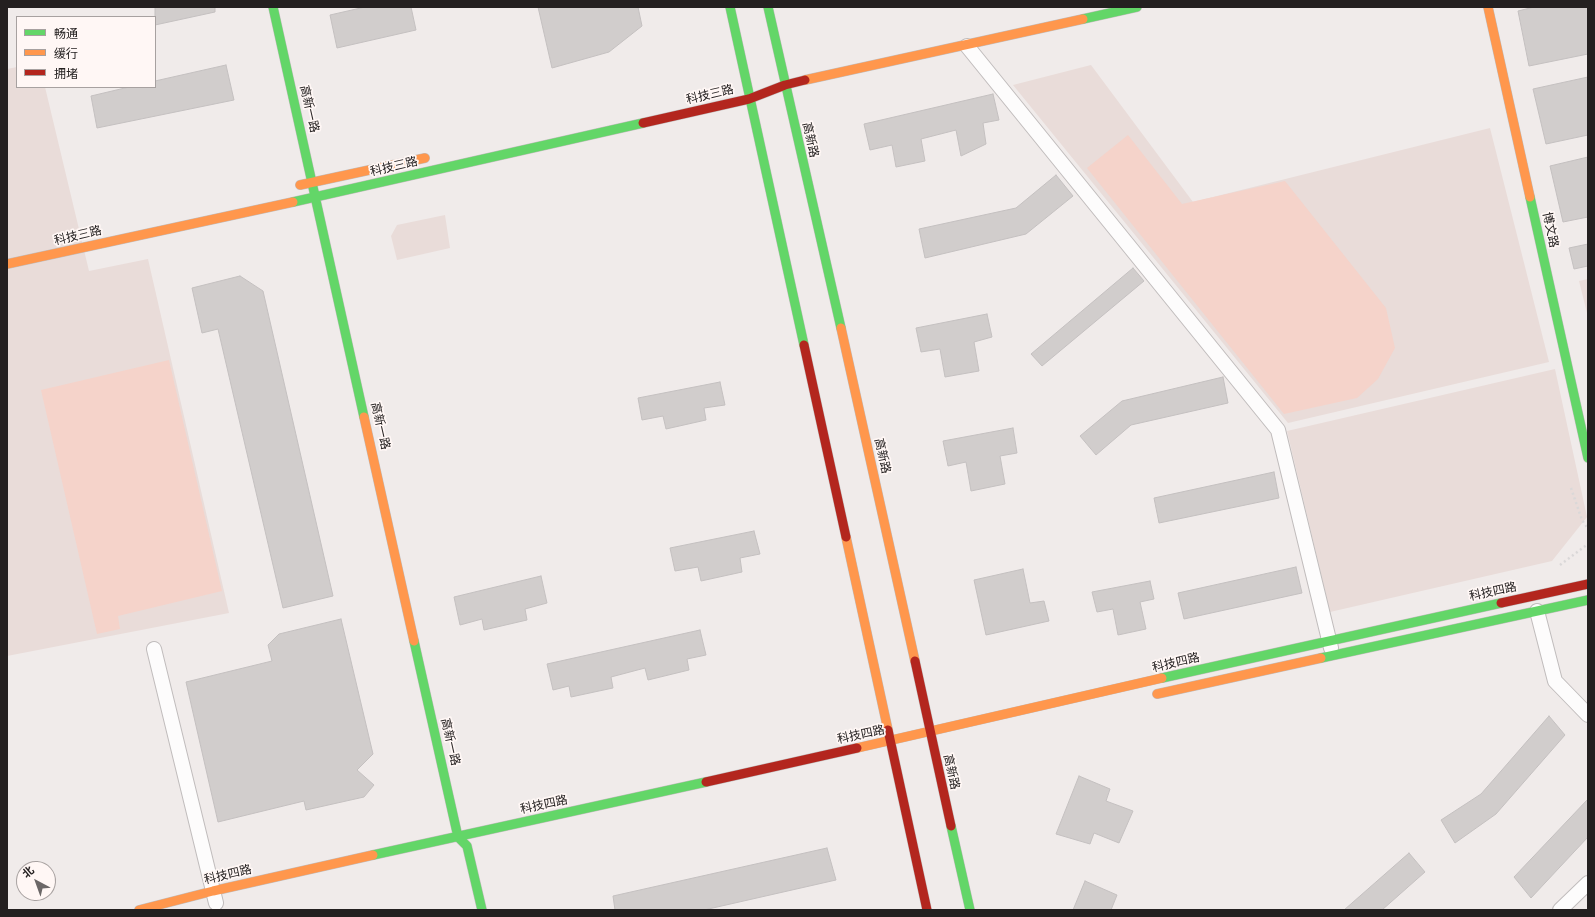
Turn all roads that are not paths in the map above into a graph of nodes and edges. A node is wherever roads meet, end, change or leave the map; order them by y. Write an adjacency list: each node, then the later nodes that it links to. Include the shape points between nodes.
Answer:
1 (273, 7): 12 (street, 高新一路)
2 (730, 7): 8 (street)
3 (768, 7): 7 (street, 高新路)
4 (1137, 7): 6 (street, 科技三路)
5 (1488, 7): 18 (street, 博文路)
6 (967, 46): 7 (street, 科技三路); 23 (street, via 1278,430)
7 (785, 85): 8 (street, 科技三路); 9 (street, 科技三路); 28 (street, 高新路, via 874,472)
8 (745, 87): 9 (street)
9 (749, 99): 15 (street, 科技三路); 29 (street)
10 (437, 155): 11 (street, 科技三路)
11 (325, 176): 12 (street, 科技三路); 15 (street)
12 (313, 182): 13 (street, 科技三路); 14 (street, 高新一路)
13 (290, 187)
14 (316, 196): 15 (street, 科技三路); 16 (street, 科技三路); 31 (street, 高新一路)
15 (330, 198)
16 (7, 264)
17 (1588, 394): 18 (street)
18 (1574, 397): 19 (street, 博文路)
19 (1588, 458)
20 (1588, 584): 23 (street, 科技四路)
21 (1588, 600): 22 (street)
22 (1537, 611): 25 (street); 27 (street, via 1555,681)
23 (1329, 640): 25 (street); 28 (street, 科技四路)
24 (154, 649): 34 (street)
25 (1333, 654): 26 (street)
26 (1150, 695)
27 (1588, 715)
28 (930, 732): 29 (street, 科技四路); 38 (street, 高新路)
29 (890, 741): 30 (street, 科技四路); 37 (street)
30 (471, 830): 31 (street, 科技四路); 32 (street)
31 (458, 837): 32 (street); 34 (street, 科技四路)
32 (467, 846): 36 (street)
33 (1588, 883): 39 (street)
34 (215, 900): 35 (street, 科技四路)
35 (139, 910)
36 (482, 910)
37 (927, 910)
38 (970, 910)
39 (1560, 910)

